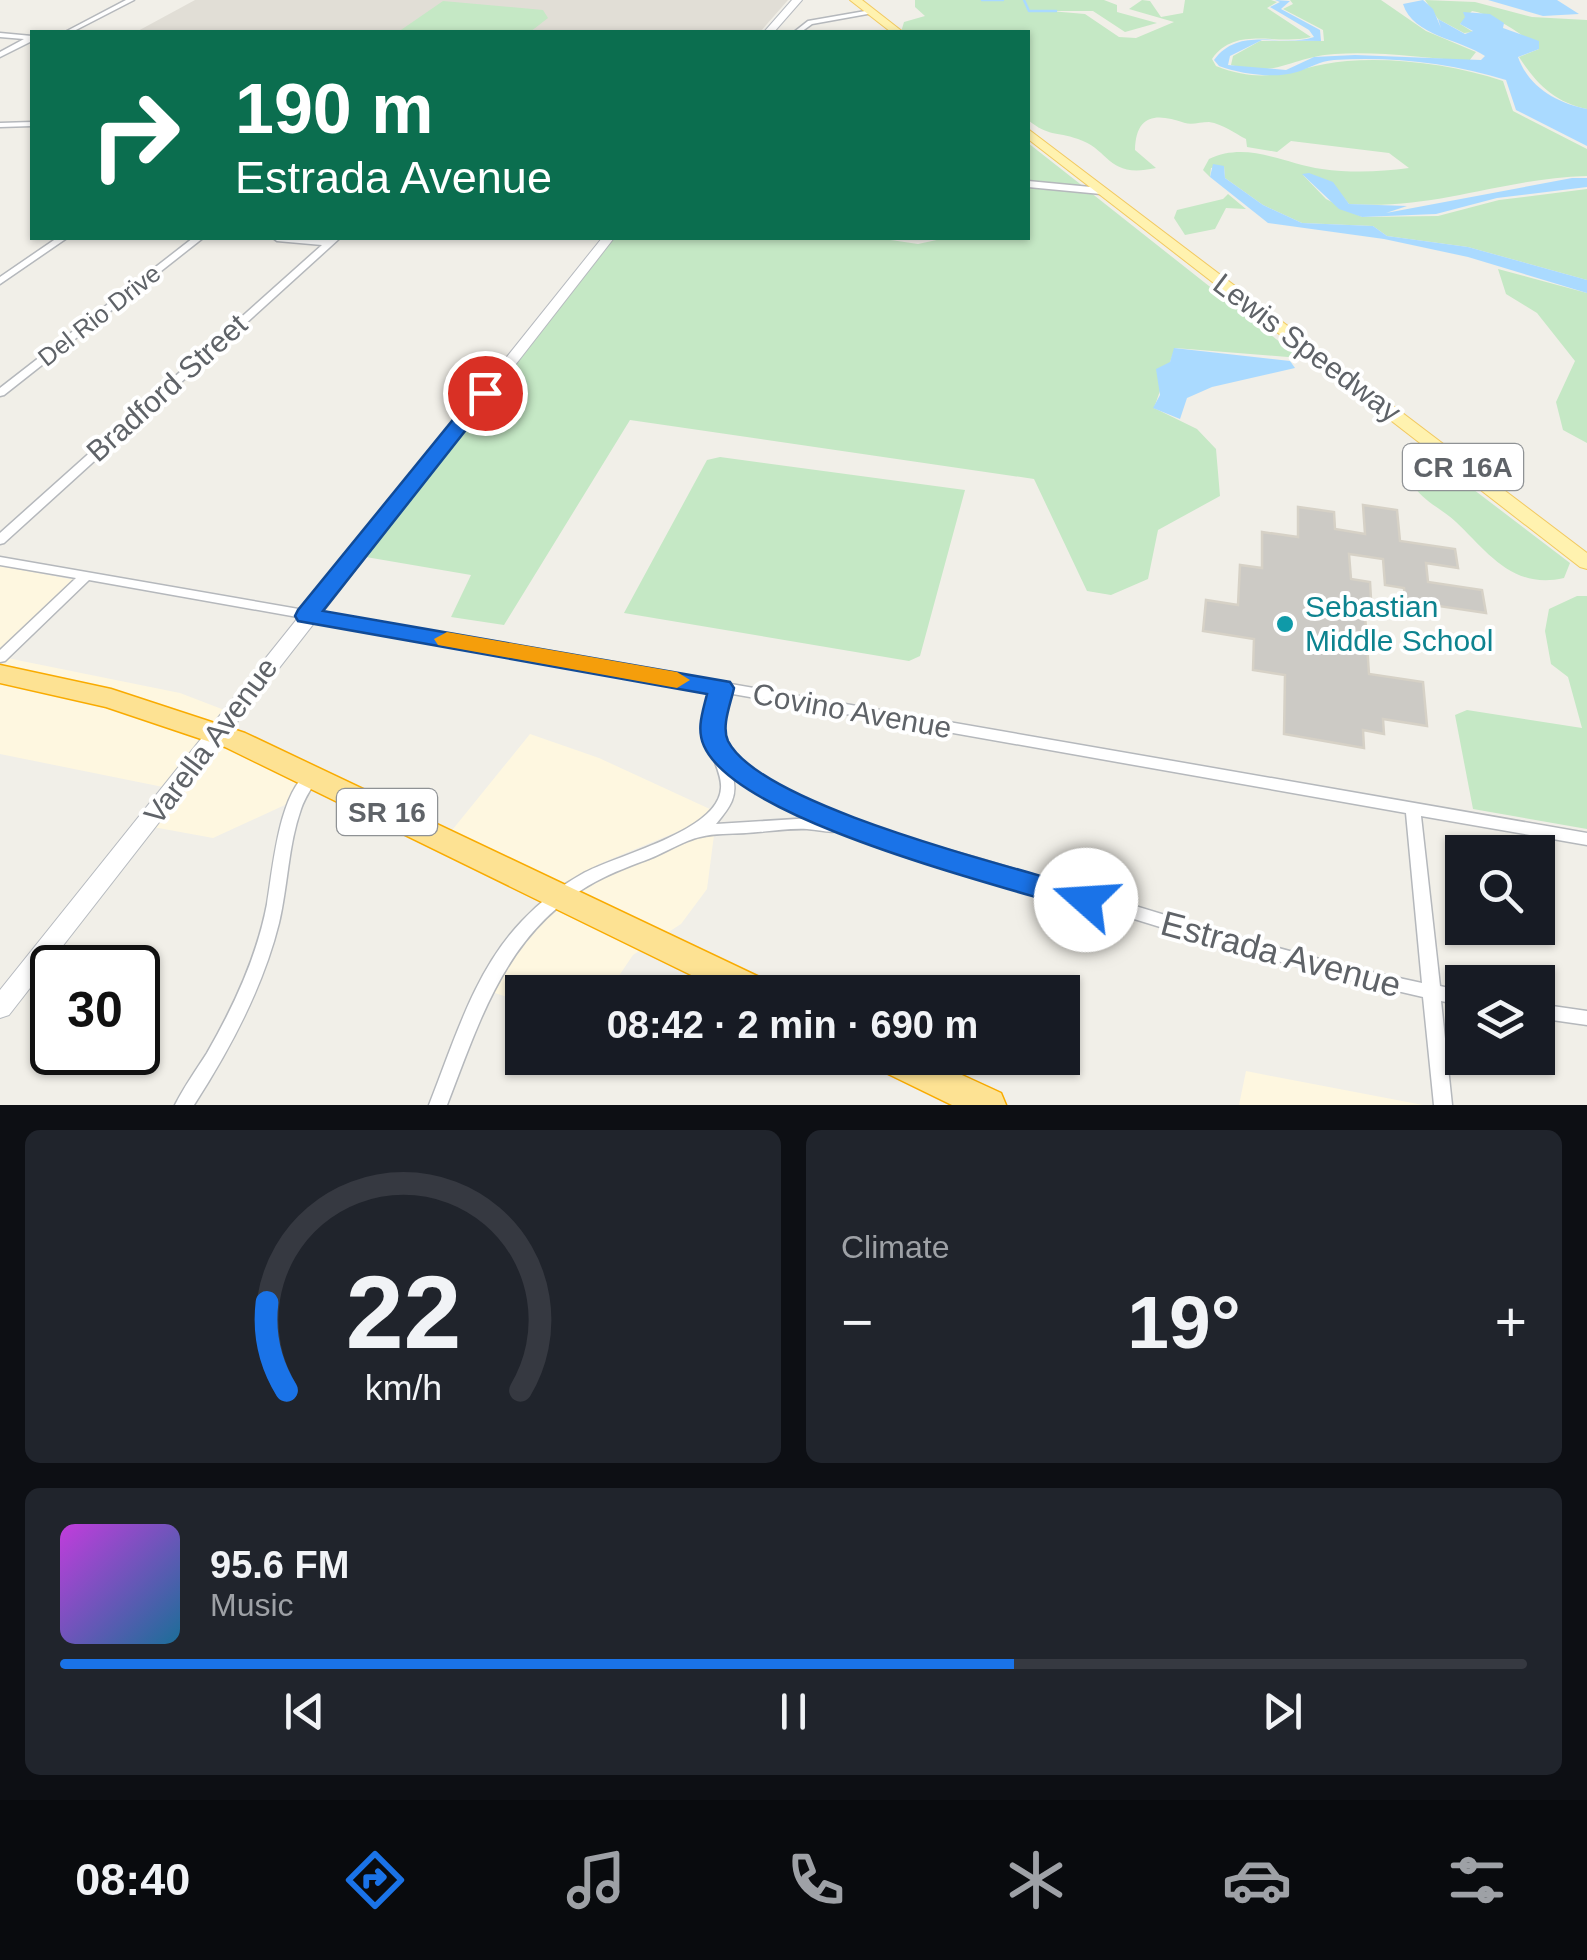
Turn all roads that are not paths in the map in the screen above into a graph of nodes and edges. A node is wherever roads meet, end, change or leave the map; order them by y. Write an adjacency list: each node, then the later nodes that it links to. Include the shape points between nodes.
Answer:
1 (132, 0): 5 (street)
2 (798, 0): 6 (street)
3 (855, 0): 4 (main road)
4 (871, 12): 7 (street, via 810,22); 8 (main road)
5 (72, 30)
6 (772, 30)
7 (800, 30)
8 (894, 30)
9 (0, 35): 10 (street)
10 (30, 38)
11 (30, 39): 12 (street)
12 (0, 54)
13 (30, 124): 14 (street)
14 (0, 125)
15 (1030, 135): 17 (main road, Lewis Speedway / CR 16A)
16 (1030, 184): 17 (street)
17 (1101, 191): 28 (main road, Lewis Speedway / CR 16A)
18 (59, 240): 23 (street)
19 (195, 240): 25 (street, Del Rio Drive)
20 (332, 240): 26 (street, Bradford Street)
21 (606, 240): 30 (street, Varella Avenue)
22 (0, 270): 23 (street)
23 (14, 272): 24 (street)
24 (0, 281)
25 (0, 393)
26 (0, 540)
27 (0, 561): 29 (street, Covino Avenue)
28 (1587, 563)
29 (85, 577): 30 (street, Covino Avenue); 31 (street)
30 (306, 616): 33 (street, Covino Avenue); 34 (street, Varella Avenue)
31 (0, 658)
32 (0, 674): 34 (highway, SR 16)
33 (721, 688): 35 (street, via 712,725); 37 (street, Covino Avenue)
34 (218, 733): 36 (highway, SR 16); 45 (street, Varella Avenue)
35 (716, 744): 38 (street, Estrada Avenue, via 746,775 785,799); 39 (street, via 728,794 716,817)
36 (312, 775): 41 (highway, SR 16); 49 (street, via 296,795 270,924 246,994 224,1044)
37 (1413, 808): 40 (street, Covino Avenue); 43 (street)
38 (857, 829): 39 (street, via 804,823); 43 (street, Estrada Avenue, via 1199,934)
39 (696, 831): 41 (street)
40 (1587, 838)
41 (560, 896): 42 (highway, SR 16); 50 (street, via 493,969)
42 (723, 975)
43 (1430, 992): 44 (street, Estrada Avenue); 52 (street)
44 (1445, 995)
45 (0, 1008)
46 (1555, 1013): 47 (street)
47 (1587, 1018)
48 (926, 1075): 51 (highway)
49 (184, 1105)
50 (439, 1105)
51 (988, 1105)
52 (1443, 1105)

